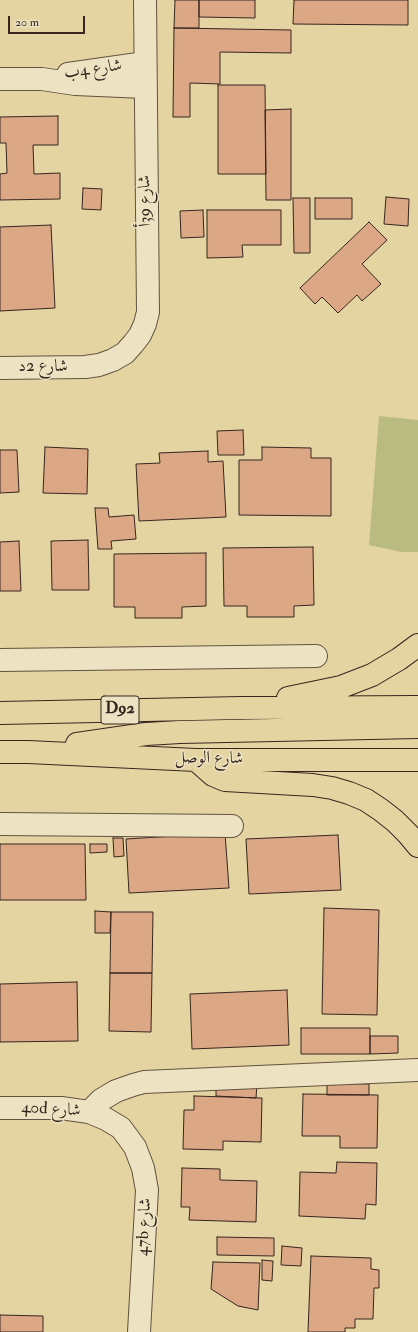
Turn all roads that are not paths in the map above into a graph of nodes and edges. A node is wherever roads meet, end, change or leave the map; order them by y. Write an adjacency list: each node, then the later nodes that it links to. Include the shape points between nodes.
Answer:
1 (145, 0): 2 (street, شارع 39أ)
2 (145, 64): 4 (street, شارع 4ب); 5 (street, شارع 39أ)
3 (0, 79): 4 (street, شارع 4ب)
4 (42, 79): 5 (street, شارع 4ب, via 75,84)
5 (145, 87): 6 (street, شارع 39أ, via 148,312 140,335 125,353 100,365)
6 (85, 367): 7 (street, شارع 2د)
7 (0, 368)
8 (418, 645): 12 (main road, via 372,675 341,687)
9 (316, 656): 10 (street)
10 (0, 660)
11 (418, 707): 12 (main road, D92)
12 (241, 708): 13 (main road, D92)
13 (0, 713)
14 (418, 727): 16 (main road, via 146,734)
15 (0, 752): 16 (main road, شارع الوصل)
16 (28, 752): 17 (main road, شارع الوصل)
17 (196, 760): 18 (main road, شارع الوصل); 21 (main road, via 213,775 225,780 314,785 349,793 366,800 396,821)
18 (418, 760)
19 (0, 824): 20 (street)
20 (232, 826)
21 (418, 846)
22 (418, 1070): 24 (street, via 144,1082 116,1091)
23 (0, 1108): 24 (street, 40d شارع, via 61,1108)
24 (89, 1112): 25 (street, 40d شارع)
25 (121, 1128): 26 (street, 47b شارع, via 135,1147 143,1168 147,1190)
26 (139, 1332)

